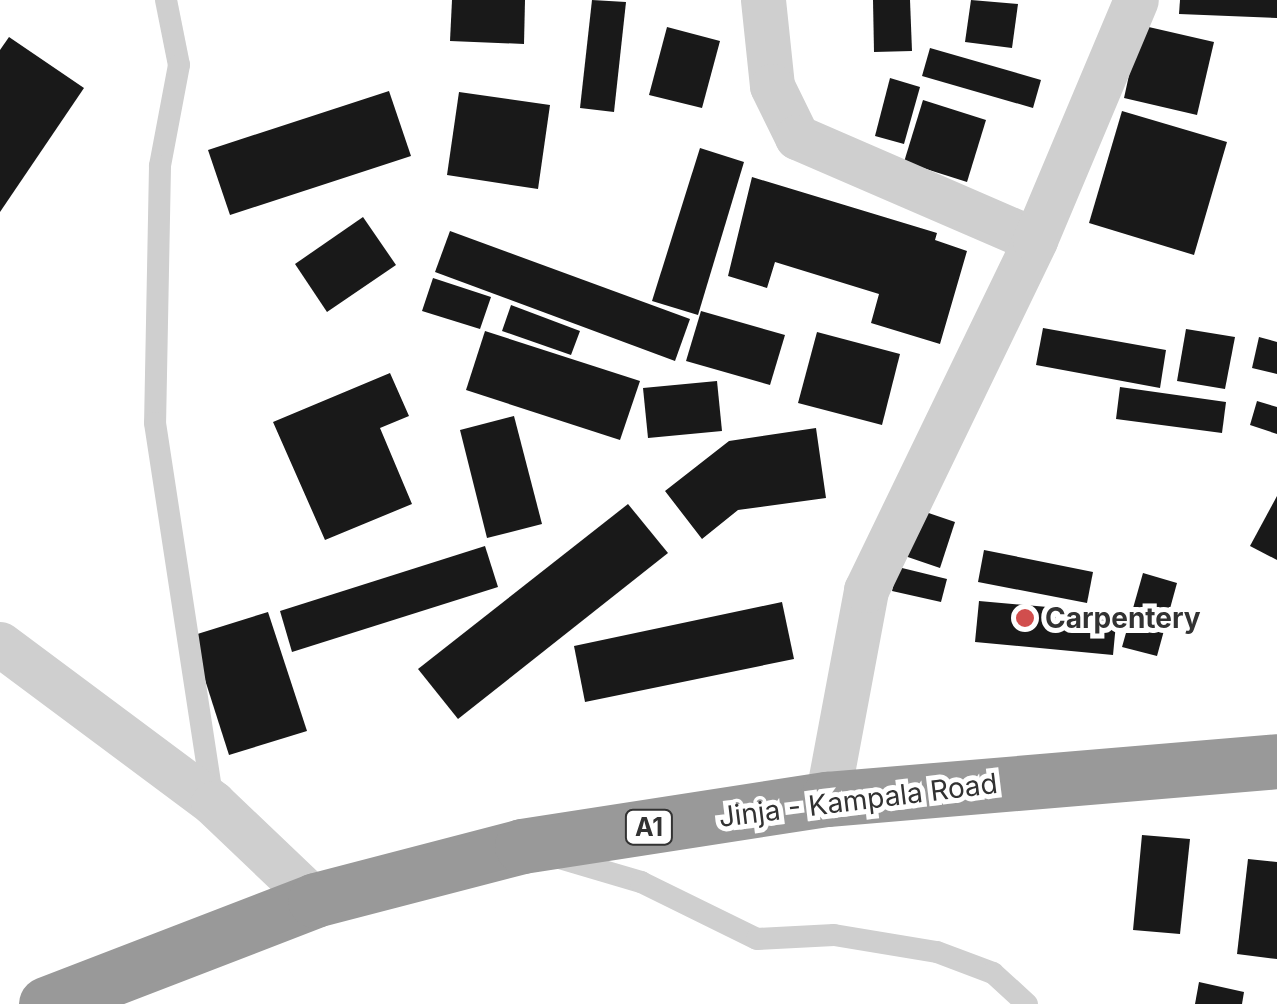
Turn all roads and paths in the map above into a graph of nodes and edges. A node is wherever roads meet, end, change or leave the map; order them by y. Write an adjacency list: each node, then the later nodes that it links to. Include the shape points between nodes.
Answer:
1 (166, 0): 8 (lane, via 179,64 160,166 155,424)
2 (763, 0): 4 (street, via 772,86 796,137)
3 (1136, 0): 4 (street)
4 (1034, 240): 7 (street, via 866,590)
5 (0, 644): 8 (street)
6 (1277, 761): 7 (highway, Jinja - Kampala Road / A1)
7 (828, 799): 9 (highway, Jinja - Kampala Road / A1)
8 (214, 803): 10 (street)
9 (522, 846): 10 (highway, Jinja - Kampala Road / A1); 12 (lane, via 640,882 757,939 834,935 937,952 993,973)
10 (315, 900): 11 (highway, Jinja - Kampala Road / A1)
11 (46, 1004)
12 (1026, 1004)

